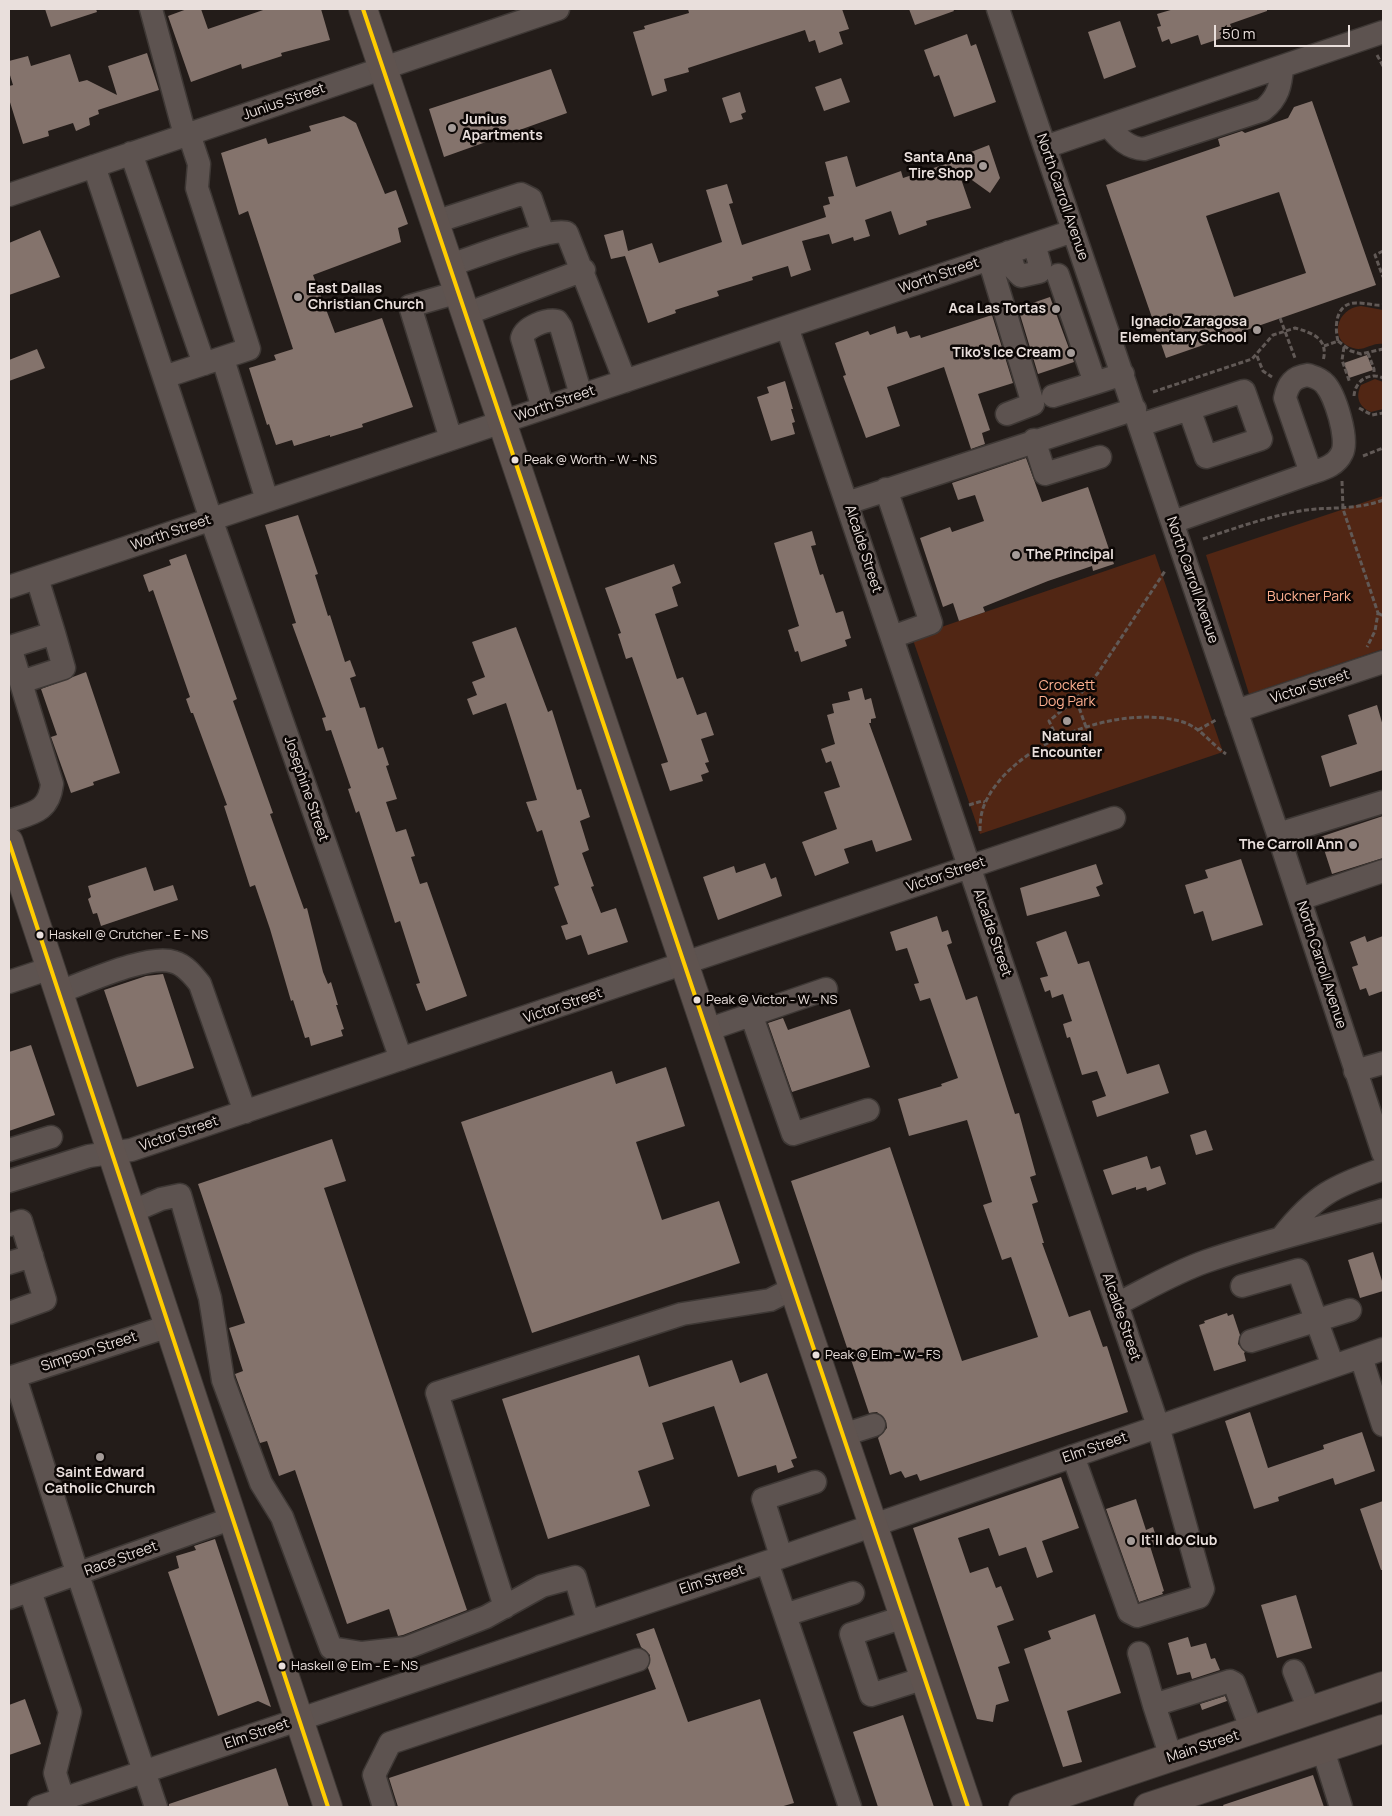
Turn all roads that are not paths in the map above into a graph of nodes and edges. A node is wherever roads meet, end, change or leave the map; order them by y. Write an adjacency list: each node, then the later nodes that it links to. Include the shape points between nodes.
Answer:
1 (151, 9): 9 (street)
2 (364, 9): 7 (main road)
3 (558, 9): 7 (street, Junius Street)
4 (998, 9): 10 (street, North Carroll Avenue)
5 (1383, 32): 6 (street)
6 (1282, 67): 8 (street); 8 (street, via 1281,86 1272,103 1263,110 1144,149 1133,148 1118,138)
7 (384, 69): 9 (street, Junius Street); 14 (main road)
8 (1109, 126): 10 (street)
9 (187, 135): 11 (street, Junius Street); 25 (street, via 199,164 197,188 249,349)
10 (1046, 147): 15 (street, North Carroll Avenue)
11 (131, 153): 12 (street, Junius Street); 25 (street)
12 (94, 166): 13 (street, Junius Street); 27 (street, Josephine Street)
13 (9, 195)
14 (435, 222): 16 (street, via 520,194 531,199); 19 (main road)
15 (1073, 231): 17 (street, Worth Street); 20 (street, North Carroll Avenue)
16 (543, 234): 19 (street); 21 (street, via 568,233)
17 (1034, 244): 18 (street, Worth Street); 22 (street, via 1040,265)
18 (999, 255): 22 (street, via 1021,276); 24 (street, Worth Street); 34 (street, via 1033,404)
19 (450, 265): 23 (main road)
20 (1086, 267): 22 (street); 26 (street, North Carroll Avenue)
21 (584, 270): 23 (street); 28 (street)
22 (1049, 274): 29 (street)
23 (462, 303): 36 (main road); 37 (street, via 410,306)
24 (787, 326): 28 (street, Worth Street); 43 (street, Alcalde Street)
25 (213, 362): 27 (street); 42 (street)
26 (1123, 374): 29 (street); 35 (street, North Carroll Avenue)
27 (164, 377): 44 (street, Josephine Street)
28 (626, 381): 30 (street, Worth Street)
29 (1095, 383): 31 (street)
30 (581, 395): 32 (street, Worth Street); 32 (street, via 561,327 557,321 551,320 527,329 522,338)
31 (1053, 396)
32 (544, 408): 36 (street, Worth Street)
33 (1189, 409): 35 (street)
34 (1007, 414)
35 (1137, 417): 38 (street); 45 (street, North Carroll Avenue)
36 (502, 422): 37 (street, Worth Street); 61 (main road)
37 (451, 439): 42 (street, Worth Street)
38 (1034, 440): 39 (street, via 1045,474); 41 (street)
39 (1100, 457)
40 (1311, 473): 45 (street)
41 (886, 489): 43 (street); 49 (street, via 931,624)
42 (267, 500): 44 (street, Worth Street)
43 (847, 502): 49 (street, Alcalde Street)
44 (211, 519): 46 (street, Worth Street); 67 (street, Josephine Street)
45 (1173, 522): 52 (street, North Carroll Avenue)
46 (36, 578): 47 (street, Worth Street); 48 (street)
47 (9, 587)
48 (54, 633): 51 (street, via 64,668); 51 (street, via 10,647)
49 (892, 637): 58 (street, Alcalde Street)
50 (1383, 662): 52 (street, Victor Street)
51 (21, 682): 55 (street, via 52,784 50,799 40,809)
52 (1236, 711): 56 (street, North Carroll Avenue)
53 (1383, 802): 56 (street)
54 (1114, 818): 58 (street, Victor Street)
55 (9, 820)
56 (1278, 834): 60 (street, North Carroll Avenue)
57 (9, 842): 62 (main road)
58 (969, 867): 61 (street, Victor Street); 86 (street, Alcalde Street)
59 (1383, 871): 60 (street)
60 (1300, 899): 69 (street, North Carroll Avenue)
61 (685, 964): 66 (main road); 67 (street, Victor Street)
62 (55, 980): 63 (street); 71 (street, via 150,960 173,961 188,970 200,984); 74 (main road)
63 (9, 982)
64 (826, 989): 65 (street)
65 (751, 1014): 66 (street); 70 (street, via 793,1134)
66 (707, 1030): 85 (main road)
67 (401, 1060): 71 (street, Victor Street)
68 (1383, 1062): 69 (street)
69 (1355, 1071): 75 (street, North Carroll Avenue)
70 (868, 1110)
71 (245, 1112): 74 (street, Victor Street, via 131,1150)
72 (51, 1137): 73 (street)
73 (9, 1150)
74 (112, 1153): 77 (street, Victor Street, via 89,1156); 79 (main road)
75 (1383, 1153)
76 (1383, 1169): 81 (street, via 1325,1193 1303,1211)
77 (9, 1182)
78 (1383, 1210): 81 (street)
79 (132, 1212): 90 (main road); 108 (street, via 180,1195 210,1298 223,1380 261,1483 282,1517 331,1648 362,1653 406,1648)
80 (9, 1226): 82 (street, via 21,1221)
81 (1282, 1237): 86 (street, via 1163,1279)
82 (32, 1256): 83 (street); 88 (street, via 45,1300)
83 (9, 1263)
84 (1242, 1286): 89 (street, via 1298,1270)
85 (794, 1288): 99 (main road); 108 (street, via 770,1300 682,1314 437,1393)
86 (1117, 1304): 98 (street, Alcalde Street)
87 (1350, 1310): 89 (street)
88 (9, 1313)
89 (1316, 1321): 91 (street); 94 (street)
90 (169, 1326): 95 (street, Simpson Street); 102 (main road)
91 (1251, 1342)
92 (1383, 1349): 93 (street, Elm Street)
93 (1361, 1357): 94 (street, Elm Street); 97 (street)
94 (1333, 1366): 98 (street, Elm Street)
95 (12, 1378): 105 (street)
96 (874, 1425): 99 (street)
97 (1383, 1425)
98 (1158, 1426): 100 (street, Elm Street); 100 (street, Alcalde Street, via 1203,1589 1199,1597 1137,1616 1129,1612)
99 (843, 1435): 103 (main road)
100 (1073, 1456): 103 (street, Elm Street)
101 (815, 1482): 104 (street, via 763,1499)
102 (233, 1518): 105 (street, Race Street); 119 (main road)
103 (873, 1524): 104 (street, Elm Street); 110 (main road)
104 (774, 1559): 109 (street); 111 (street, Elm Street)
105 (78, 1575): 107 (street, Race Street); 124 (street)
106 (853, 1593): 109 (street)
107 (19, 1594): 125 (street, via 70,1712 56,1773)
108 (505, 1607): 111 (street, via 542,1586 575,1578)
109 (785, 1615): 131 (street)
110 (904, 1617): 115 (main road); 115 (street, via 851,1634 871,1695)
111 (588, 1621): 119 (street, Elm Street)
112 (1138, 1653): 117 (street)
113 (638, 1660): 130 (street, via 390,1743 374,1775)
114 (1294, 1670): 118 (street)
115 (925, 1678): 132 (main road)
116 (1383, 1686): 118 (main road, Main Street)
117 (1154, 1704): 121 (street, via 1230,1681 1234,1683); 123 (street)
118 (1310, 1712): 121 (main road, Main Street); 122 (main road)
119 (299, 1720): 124 (street, Elm Street); 129 (main road)
120 (1383, 1729): 122 (main road)
121 (1252, 1731): 123 (main road, Main Street)
122 (1323, 1750): 126 (main road); 135 (street)
123 (1171, 1757): 133 (main road, Main Street)
124 (145, 1771): 125 (street, Elm Street); 128 (street)
125 (76, 1800): 127 (street, Elm Street)
126 (1176, 1803): 134 (main road)
127 (39, 1807)
128 (156, 1807)
129 (328, 1807)
130 (384, 1807)
131 (850, 1807)
132 (968, 1807)
133 (1023, 1807)
134 (1148, 1807)
135 (1341, 1807)

